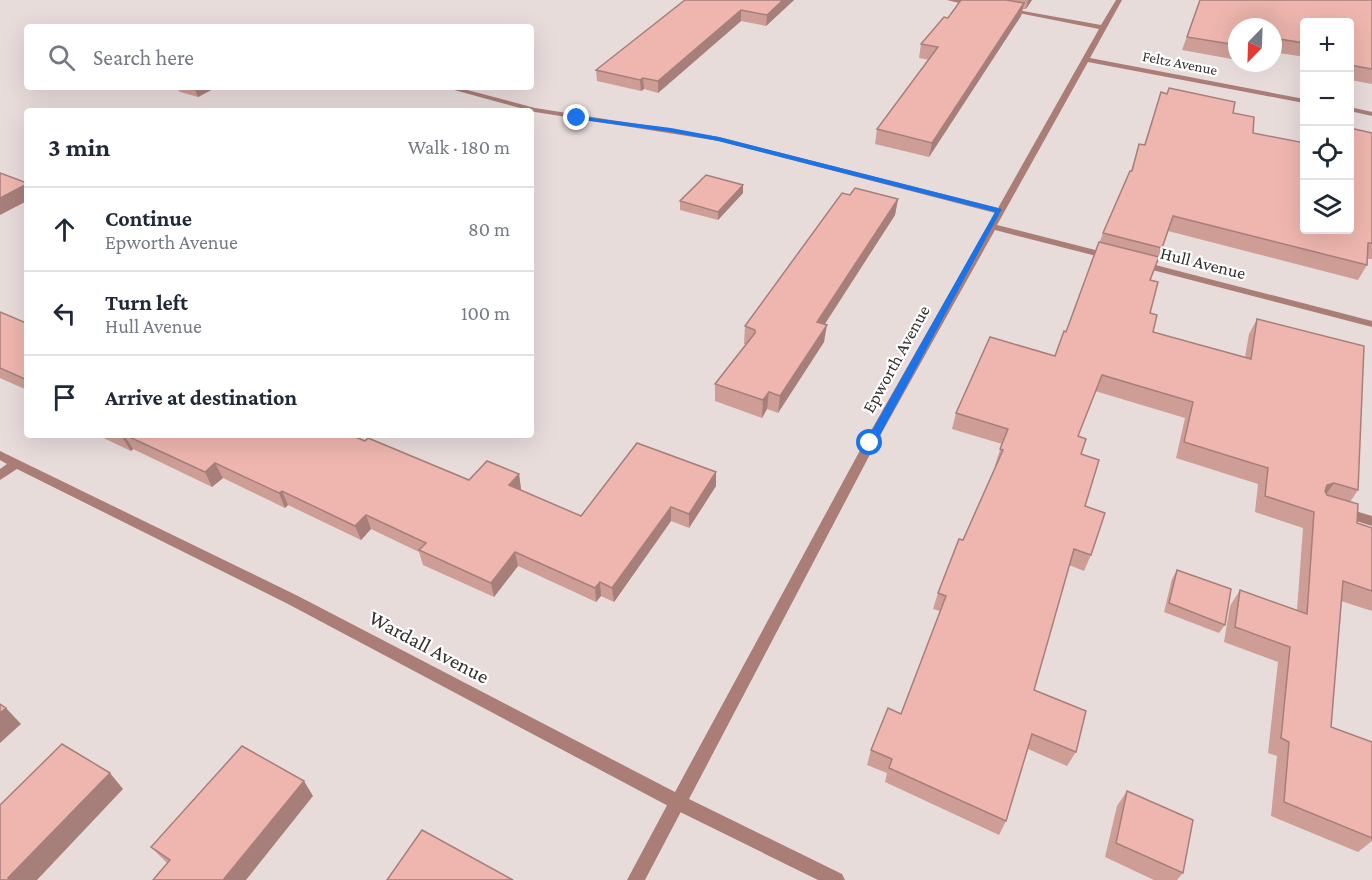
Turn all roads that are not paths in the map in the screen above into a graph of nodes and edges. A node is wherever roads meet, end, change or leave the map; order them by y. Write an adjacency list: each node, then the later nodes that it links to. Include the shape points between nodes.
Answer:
1 (950, 0): 3 (street)
2 (1119, 0): 5 (street, Epworth Avenue)
3 (983, 6)
4 (994, 8): 5 (street)
5 (1104, 28): 6 (street, Epworth Avenue)
6 (1085, 59): 8 (street, Feltz Avenue); 13 (street, Epworth Avenue)
7 (458, 90): 9 (street)
8 (1300, 100)
9 (527, 108)
10 (534, 110): 13 (street, via 719,139)
11 (1354, 110): 12 (street)
12 (1372, 114)
13 (999, 211): 14 (street, Epworth Avenue)
14 (991, 226): 15 (street); 23 (street, Epworth Avenue)
15 (1118, 258)
16 (1129, 261): 17 (street, Hull Avenue)
17 (1372, 324)
18 (0, 455): 19 (street, Wardall Avenue)
19 (16, 463): 20 (street); 23 (street, Wardall Avenue, via 293,600)
20 (0, 475)
21 (1332, 509): 22 (street)
22 (1372, 521)
23 (678, 802): 24 (street, Epworth Avenue); 25 (street, Wardall Avenue)
24 (636, 880)
25 (836, 880)

